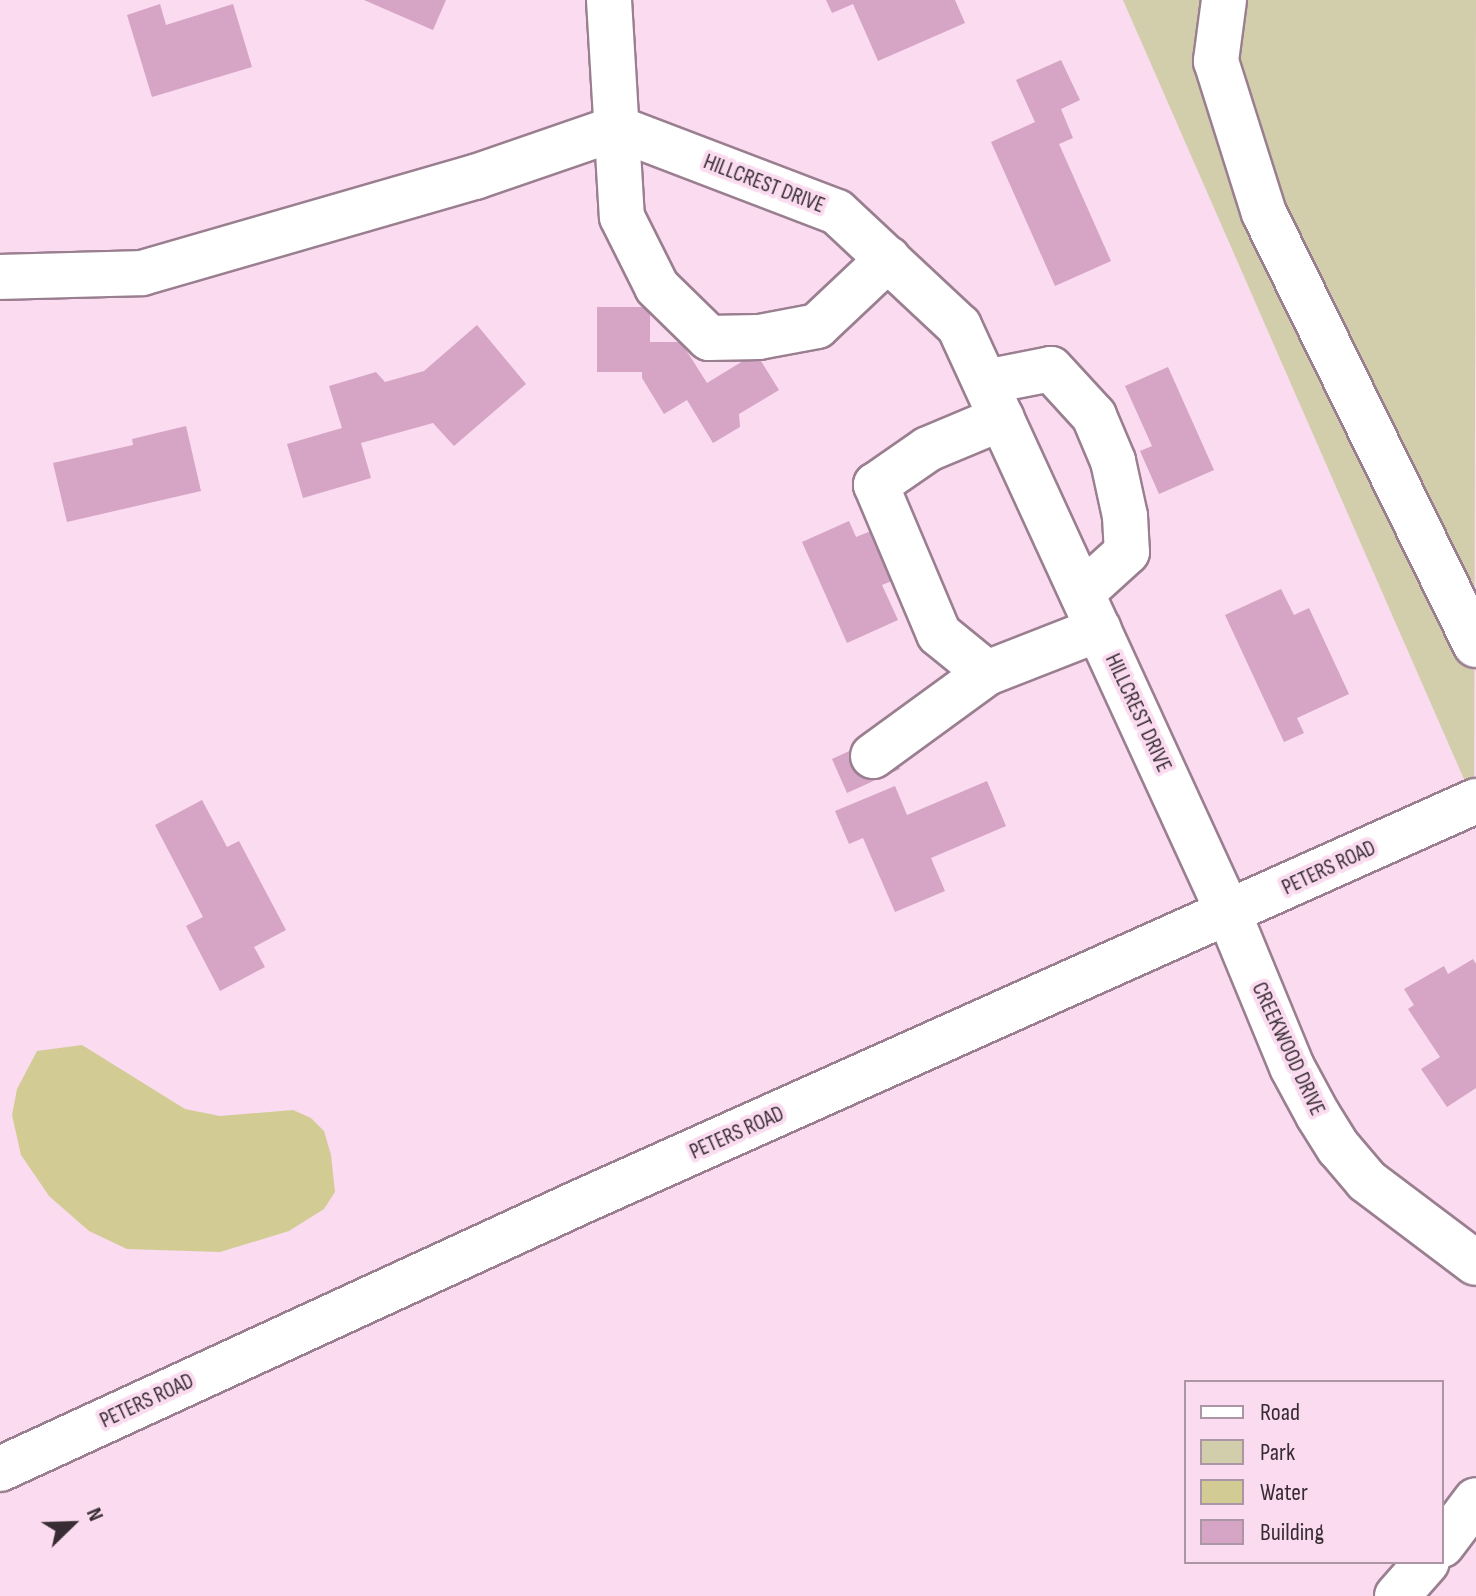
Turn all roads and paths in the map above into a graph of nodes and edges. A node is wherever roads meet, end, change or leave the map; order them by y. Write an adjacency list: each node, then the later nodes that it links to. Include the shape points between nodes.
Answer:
1 (609, 0): 3 (street)
2 (1224, 0): 8 (street, via 1216,61 1264,213)
3 (617, 128): 4 (street, HILLCREST DRIVE, via 837,212); 4 (street, via 622,217 657,287 709,338 759,337 817,326); 5 (street, via 475,177 142,273)
4 (888, 259): 6 (street, HILLCREST DRIVE, via 959,326)
5 (0, 277)
6 (993, 400): 7 (street, HILLCREST DRIVE); 7 (street, via 1051,369 1094,416 1113,461 1127,552); 9 (street, via 876,485 939,634)
7 (1090, 611): 9 (street); 12 (street, HILLCREST DRIVE)
8 (1476, 645)
9 (987, 673): 10 (street)
10 (873, 756)
11 (1476, 801): 12 (street, PETERS ROAD)
12 (1229, 914): 13 (street, CREEKWOOD DRIVE, via 1292,1067 1339,1148 1367,1181); 14 (street, PETERS ROAD, via 578,1203)
13 (1476, 1263)
14 (0, 1469)
15 (1476, 1500): 16 (street)
16 (1444, 1542)
17 (1425, 1564): 18 (street)
18 (1397, 1596)

